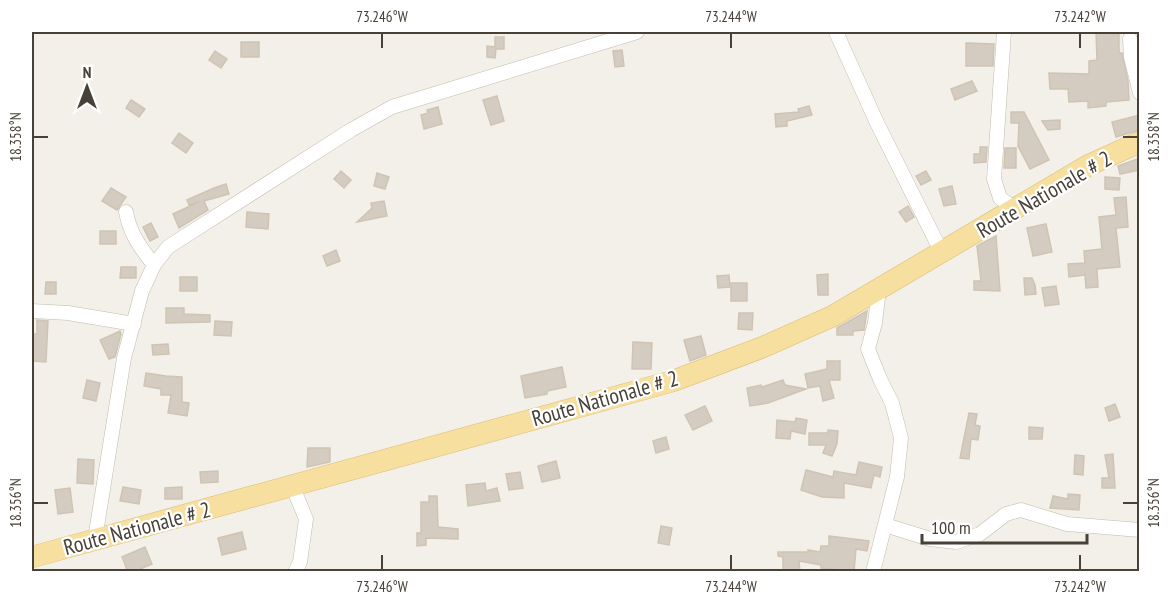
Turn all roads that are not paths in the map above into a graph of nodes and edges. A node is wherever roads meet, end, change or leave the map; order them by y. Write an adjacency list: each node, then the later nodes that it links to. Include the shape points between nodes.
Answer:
1 (638, 32): 10 (street, via 392,107 192,231 168,247)
2 (836, 32): 9 (street)
3 (1004, 32): 7 (street, via 994,179 1000,198)
4 (1130, 39): 5 (street)
5 (1140, 93)
6 (1140, 142): 7 (main road, Route Nationale # 2, via 1089,165)
7 (1015, 209): 9 (main road, Route Nationale # 2)
8 (126, 212): 10 (street, via 135,241)
9 (942, 253): 11 (main road, Route Nationale # 2)
10 (154, 265): 13 (street, via 142,291)
11 (879, 289): 14 (main road, Route Nationale # 2, via 763,347 673,381); 15 (street, via 868,349 892,403 901,438 897,477)
12 (32, 311): 13 (street)
13 (134, 324): 17 (street, via 124,358)
14 (292, 485): 17 (main road, Route Nationale # 2); 19 (street, via 306,519)
15 (885, 525): 16 (street, via 930,539 956,542 980,534 1006,514 1021,510 1067,524); 20 (street)
16 (1140, 530)
17 (95, 539): 18 (main road, Route Nationale # 2)
18 (32, 557)
19 (295, 572)
20 (873, 572)

